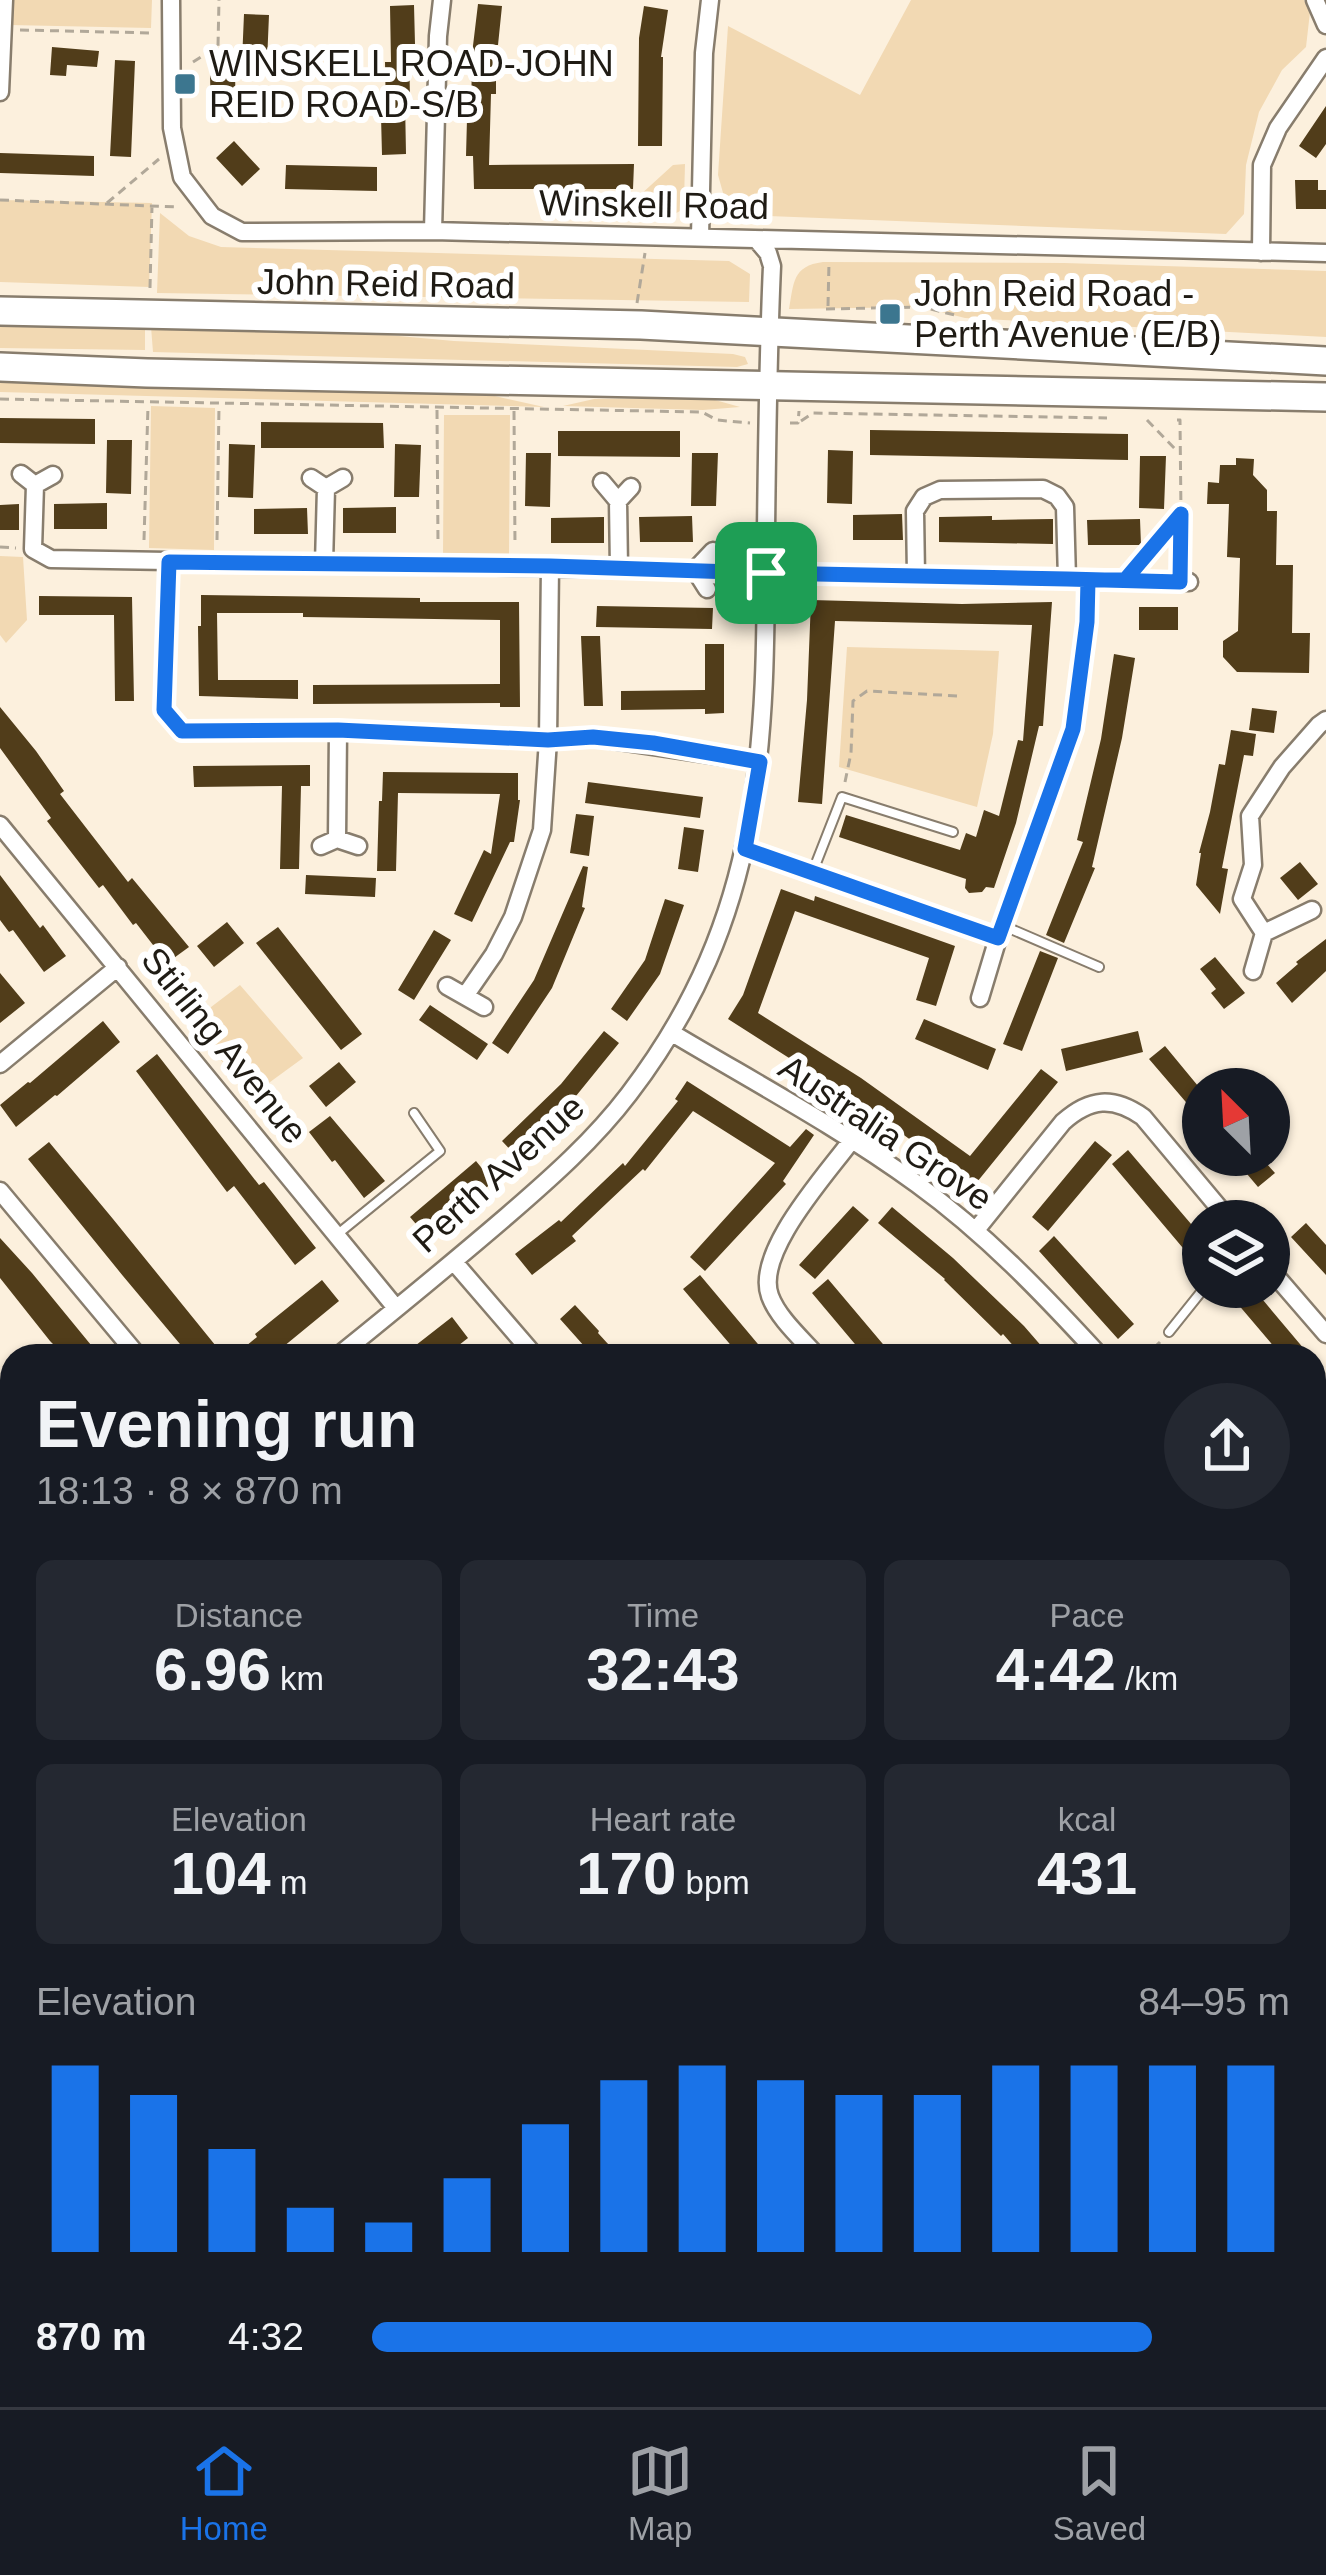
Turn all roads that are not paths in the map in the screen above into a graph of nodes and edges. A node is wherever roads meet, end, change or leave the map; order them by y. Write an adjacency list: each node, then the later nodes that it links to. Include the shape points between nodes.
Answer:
1 (4, 0): 8 (street)
2 (171, 0): 9 (street, Winskell Road, via 175,145 182,177 212,216 242,232)
3 (442, 0): 9 (street)
4 (710, 0): 10 (street)
5 (1315, 0): 6 (street)
6 (1326, 23)
7 (1326, 58): 12 (street, via 1262,165)
8 (0, 92)
9 (433, 232): 10 (street, Winskell Road)
10 (700, 237): 11 (street, Winskell Road)
11 (757, 240): 12 (street, Winskell Road); 15 (street, via 772,266)
12 (1261, 252): 13 (street, Winskell Road)
13 (1326, 253)
14 (0, 311): 15 (highway, John Reid Road)
15 (769, 331): 16 (highway, John Reid Road); 18 (street)
16 (1326, 362)
17 (0, 367): 18 (highway)
18 (767, 384): 19 (highway); 29 (street, Perth Avenue)
19 (1326, 397)
20 (53, 475): 24 (street, via 28,479 34,549 50,559)
21 (327, 481): 25 (street)
22 (602, 482): 27 (street, via 625,494)
23 (713, 551): 28 (street)
24 (169, 562): 25 (street); 36 (street, via 164,710 182,731)
25 (324, 564): 26 (street)
26 (550, 566): 27 (street); 37 (street)
27 (619, 568): 28 (street)
28 (695, 570): 34 (street)
29 (766, 573): 30 (street); 38 (street, Perth Avenue)
30 (916, 576): 31 (street); 31 (street, via 916,511 924,497 1042,489 1065,507)
31 (1067, 579): 32 (street)
32 (1088, 580): 33 (street); 45 (street, via 1073,729)
33 (1185, 582)
34 (706, 589)
35 (1324, 726): 46 (street, via 1282,767 1250,816 1253,865 1242,898)
36 (338, 730): 37 (street); 41 (street, via 329,843)
37 (548, 740): 38 (street, via 653,743); 51 (street, via 542,830 513,917)
38 (760, 762): 42 (street, Perth Avenue)
39 (0, 825): 47 (street, Stirling Avenue)
40 (953, 832): 43 (lane, via 842,796)
41 (358, 846)
42 (745, 849): 43 (street); 54 (street, Perth Avenue, via 717,940)
43 (813, 873): 45 (street)
44 (1312, 910): 46 (street)
45 (1001, 932): 48 (lane); 52 (street)
46 (1264, 933): 49 (street)
47 (118, 967): 55 (street); 61 (street, Stirling Avenue)
48 (1099, 967)
49 (1253, 971)
50 (447, 986): 51 (street)
51 (465, 996): 53 (street)
52 (980, 998)
53 (484, 1007)
54 (672, 1033): 57 (street, Australia Grove); 62 (street, Perth Avenue, via 581,1150)
55 (0, 1064)
56 (414, 1114): 61 (lane, via 440,1151)
57 (851, 1141): 60 (street, Australia Grove); 71 (street, via 771,1257 770,1296)
58 (0, 1191): 68 (street)
59 (1212, 1200): 60 (street, via 1143,1117 1130,1107 1094,1103 1063,1122)
60 (976, 1230): 72 (street, Australia Grove)
61 (338, 1234): 64 (street, Stirling Avenue)
62 (454, 1262): 64 (street, Perth Avenue); 70 (street)
63 (1290, 1292): 67 (street)
64 (396, 1308): 69 (street, Perth Avenue)
65 (1188, 1308): 66 (lane)
66 (1169, 1332)
67 (1326, 1334)
68 (128, 1344)
69 (352, 1344)
70 (525, 1344)
71 (807, 1344)
72 (1089, 1344)

